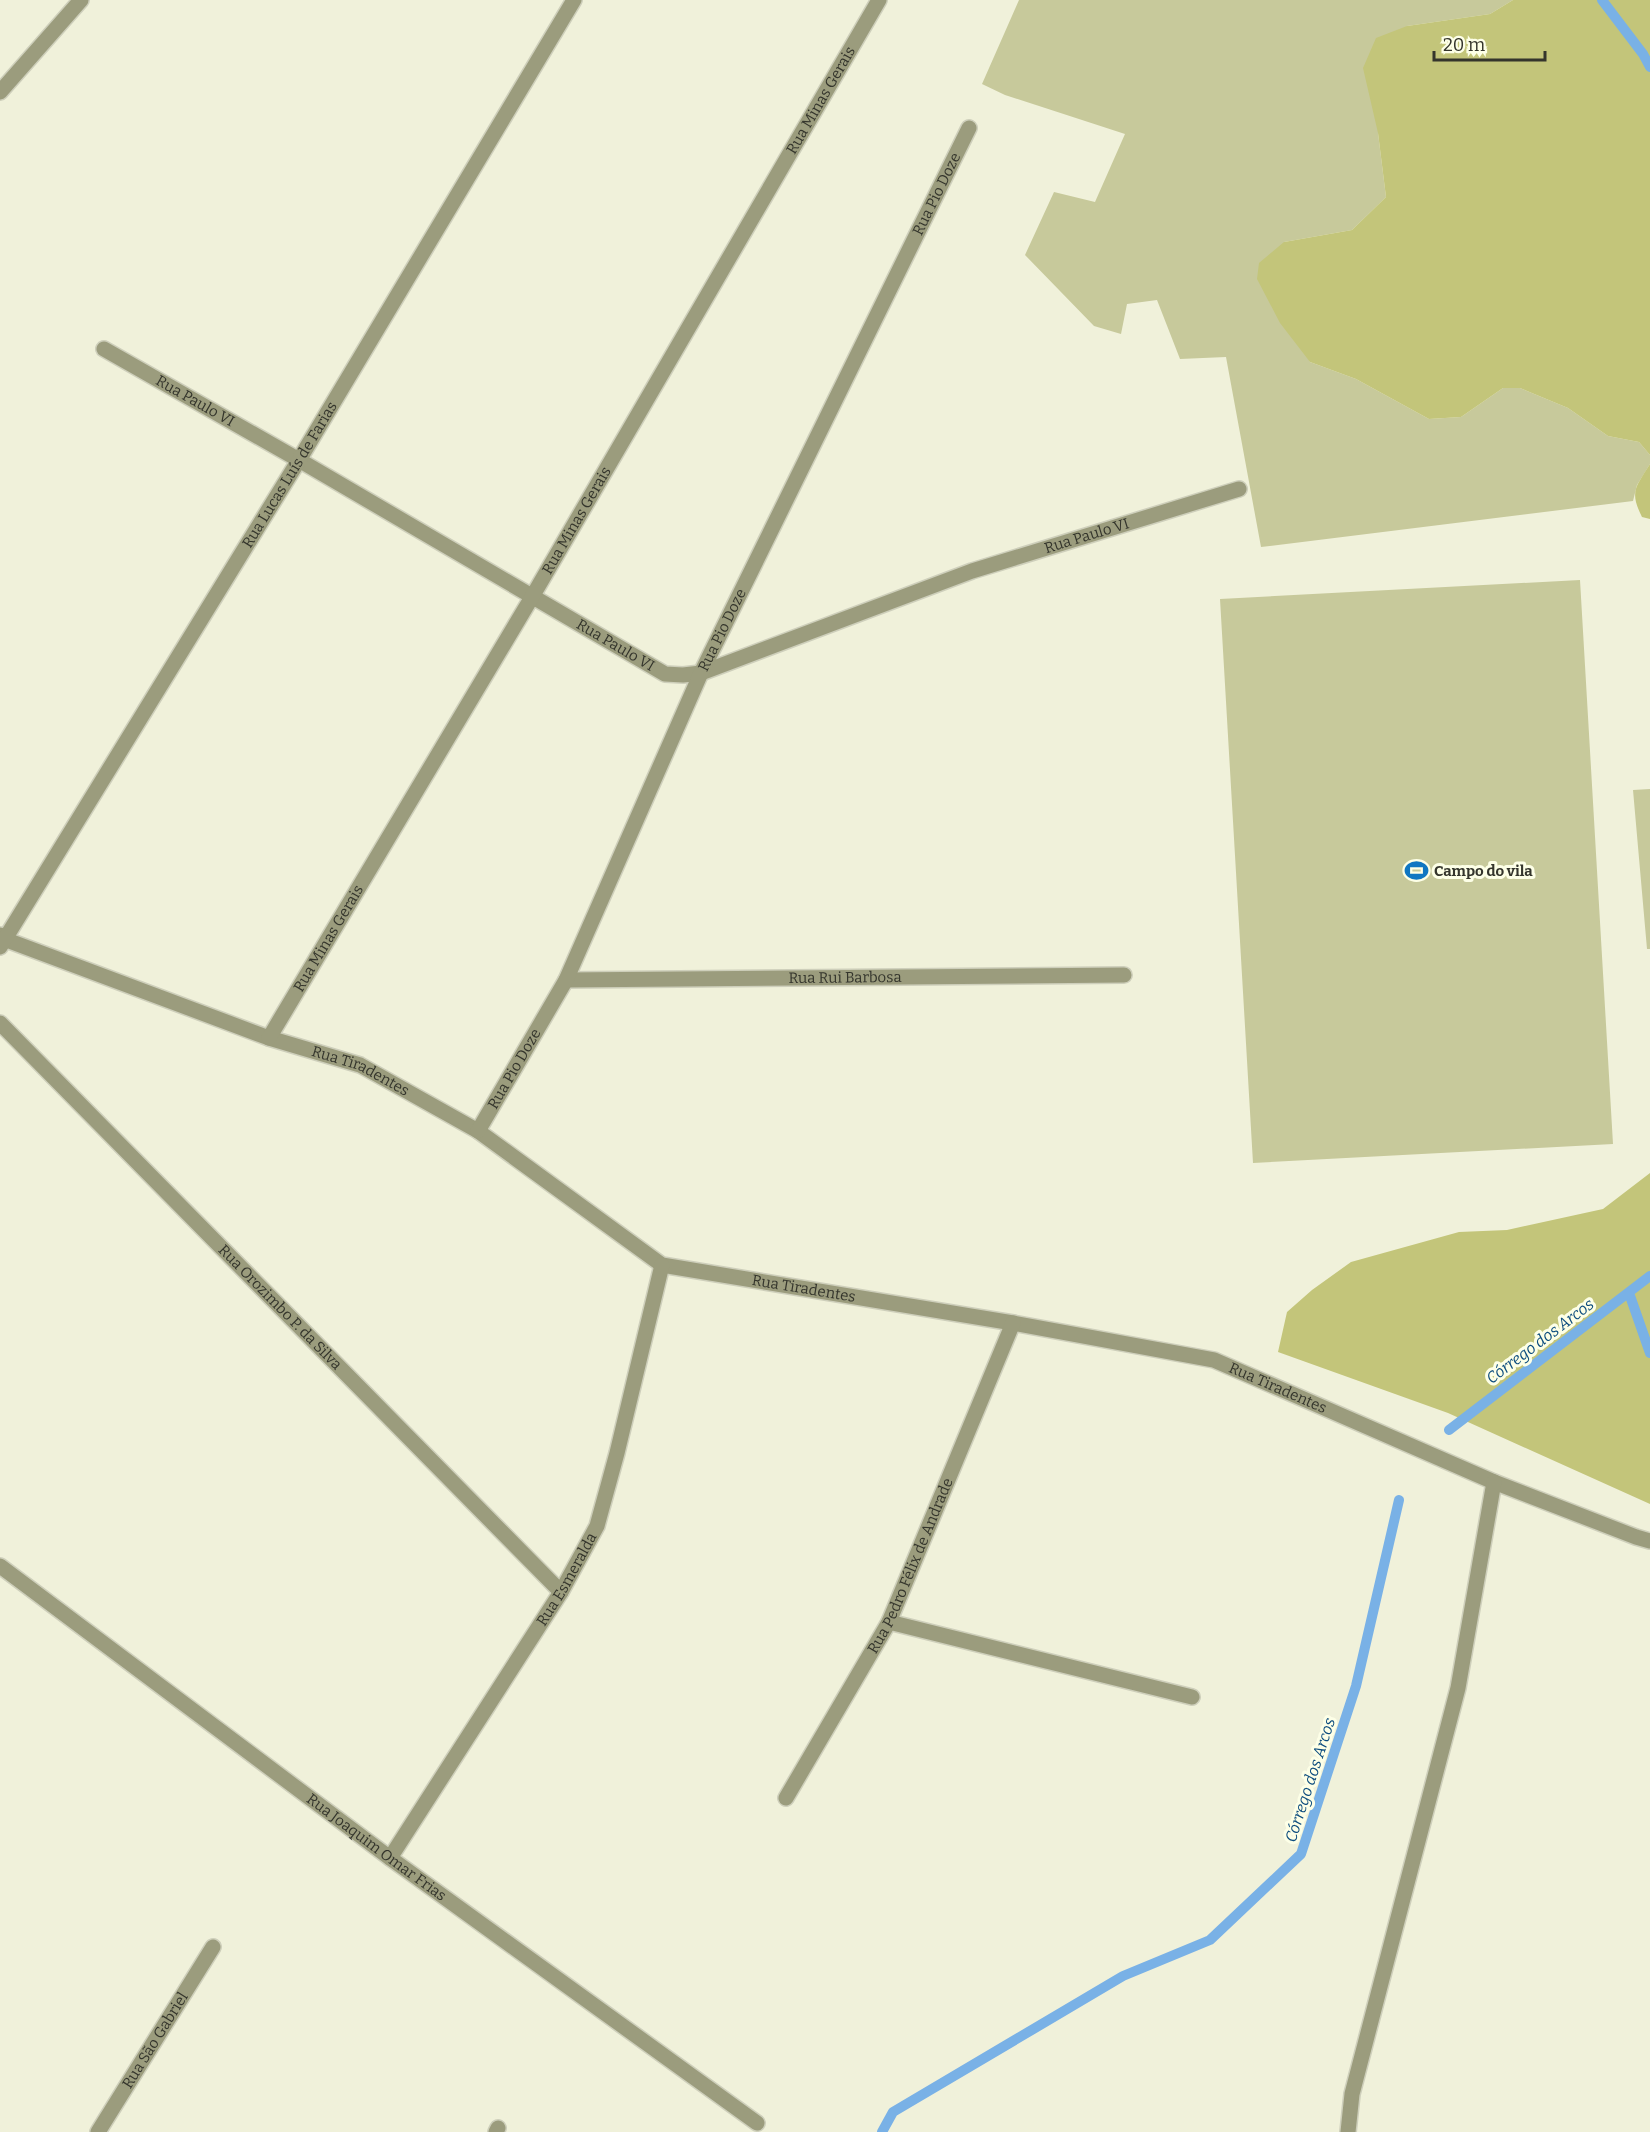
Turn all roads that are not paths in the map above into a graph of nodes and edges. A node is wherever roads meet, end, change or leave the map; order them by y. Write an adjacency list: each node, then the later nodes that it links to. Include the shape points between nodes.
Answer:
1 (81, 0): 4 (street)
2 (574, 0): 7 (street, Rua Lucas Luís de Farias)
3 (879, 0): 9 (street, Rua Minas Gerais)
4 (0, 92)
5 (969, 128): 10 (street, Rua Pio Doze)
6 (104, 349): 7 (street, Rua Paulo VI)
7 (299, 460): 9 (street, Rua Paulo VI); 11 (street, Rua Lucas Luís de Farias)
8 (1239, 489): 10 (street, Rua Paulo VI, via 972,571)
9 (532, 597): 10 (street, Rua Paulo VI, via 665,674); 15 (street, Rua Minas Gerais)
10 (701, 673): 13 (street, Rua Pio Doze)
11 (1, 940): 15 (street, Rua Tiradentes)
12 (1124, 975): 13 (street, Rua Rui Barbosa)
13 (566, 980): 16 (street, Rua Pio Doze)
14 (0, 1023): 22 (street, Rua Orozimbo P. da Silva)
15 (269, 1038): 16 (street, Rua Tiradentes, via 360,1065)
16 (478, 1131): 17 (street, Rua Tiradentes)
17 (662, 1265): 18 (street, Rua Tiradentes); 22 (street, Rua Esmeralda, via 597,1526)
18 (1013, 1323): 19 (street, Rua Tiradentes, via 1214,1360); 23 (street, Rua Pedro Félix de Andrade)
19 (1494, 1482): 20 (street, Rua Tiradentes); 30 (street, via 1458,1688 1352,2094)
20 (1650, 1541)
21 (0, 1566): 26 (street, Rua Joaquim Omar Frias)
22 (561, 1592): 26 (street, Rua Esmeralda)
23 (889, 1622): 24 (street); 25 (street, Rua Pedro Félix de Andrade)
24 (1192, 1697)
25 (786, 1798)
26 (390, 1858): 28 (street, Rua Joaquim Omar Frias)
27 (213, 1947): 29 (street, Rua São Gabriel)
28 (757, 2123)
29 (98, 2132)
30 (1348, 2132)

